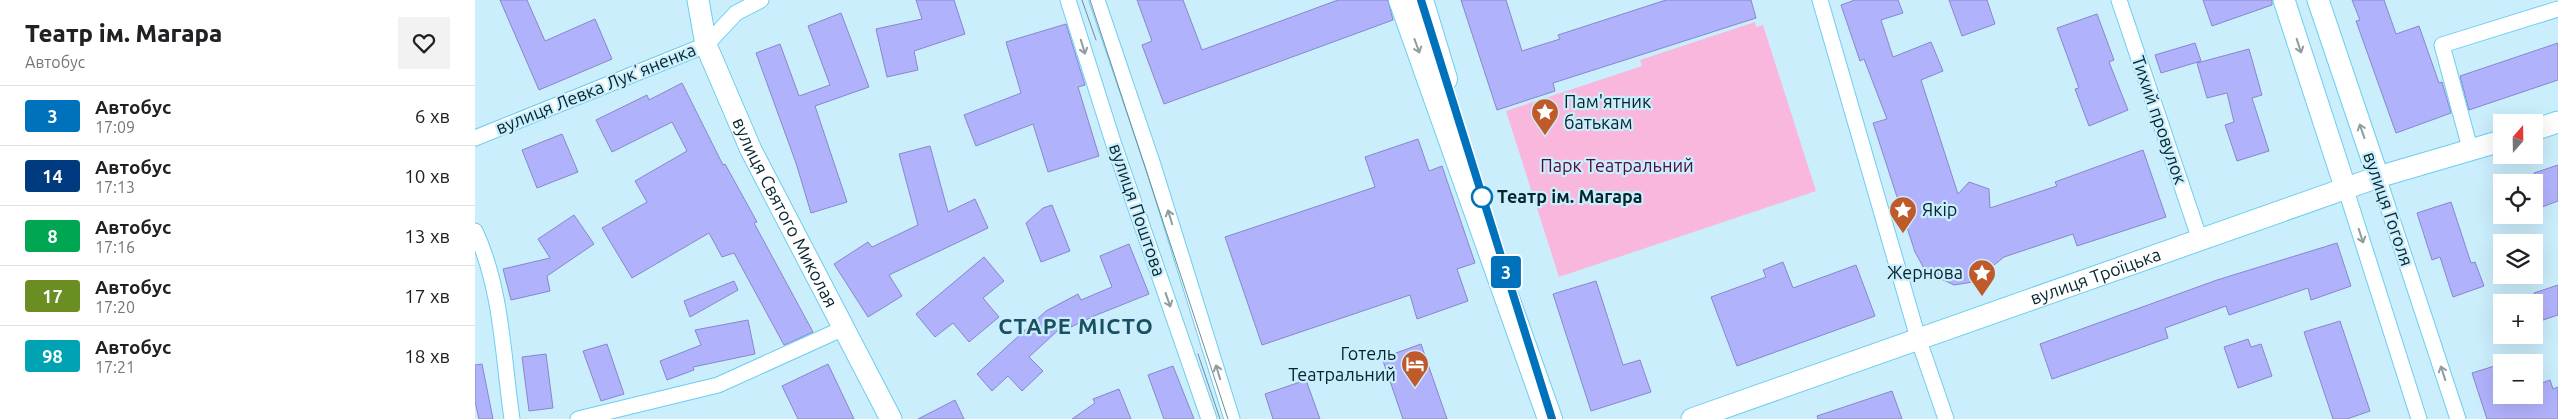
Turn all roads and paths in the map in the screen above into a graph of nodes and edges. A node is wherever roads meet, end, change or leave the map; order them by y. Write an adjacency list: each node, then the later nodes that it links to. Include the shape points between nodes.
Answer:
1 (698, 0): 12 (main road, вулиця Святого Миколая)
2 (761, 0): 12 (street, вулиця Левка Лукʼяненка, via 736,13)
3 (1068, 0): 27 (street, вулиця Поштова, one-way to 27, via 1114,145)
4 (1097, 0): 28 (street, вулиця Поштова, one-way to 4, via 1153,165)
5 (1401, 0): 29 (main road, one-way to 29)
6 (1421, 0): 29 (main road)
7 (1820, 0): 23 (street)
8 (2119, 0): 21 (street, Тихий провулок)
9 (2284, 0): 19 (main road, вулиця Гоголя, one-way to 19)
10 (2318, 0): 18 (main road, вулиця Гоголя, one-way to 10)
11 (2558, 10): 17 (street, via 2442,45)
12 (706, 45): 15 (street, вулиця Левка Лукʼяненка); 22 (main road, вулиця Святого Миколая, via 751,150)
13 (2558, 122): 14 (main road)
14 (2543, 127)
15 (475, 138)
16 (2493, 144): 17 (main road, вулиця Троїцька)
17 (2471, 152): 18 (main road, вулиця Троїцька)
18 (2378, 178): 19 (main road, вулиця Троїцька); 33 (street, вулиця Гоголя, one-way to 18)
19 (2346, 190): 21 (main road, вулиця Троїцька); 32 (street, вулиця Гоголя, one-way to 32)
20 (475, 232): 24 (street, via 495,297)
21 (2200, 240): 23 (main road, вулиця Троїцька)
22 (844, 328): 25 (street, via 718,385); 26 (main road, вулиця Святого Миколая)
23 (1918, 338): 30 (main road, вулиця Троїцька); 31 (street)
24 (512, 419)
25 (578, 419)
26 (891, 419)
27 (1209, 419)
28 (1232, 419)
29 (1551, 419)
30 (1692, 419)
31 (1946, 419)
32 (2419, 419)
33 (2458, 419)

